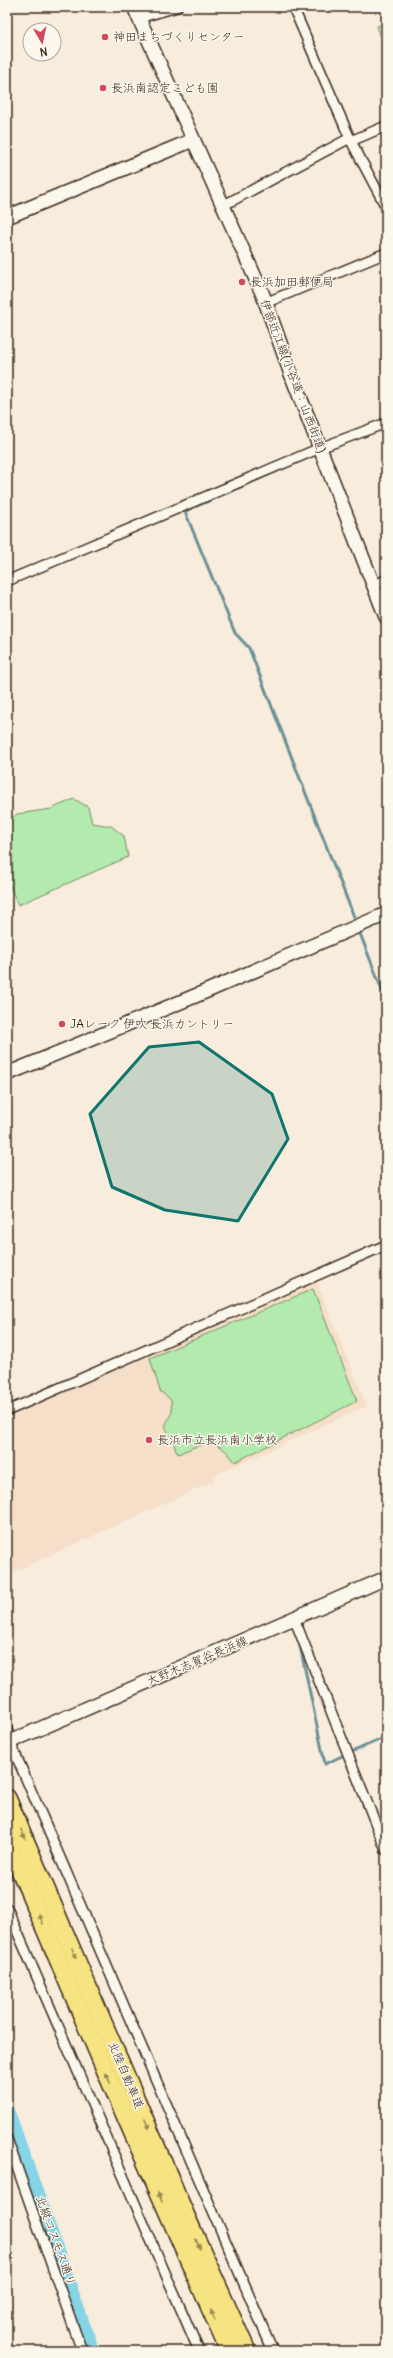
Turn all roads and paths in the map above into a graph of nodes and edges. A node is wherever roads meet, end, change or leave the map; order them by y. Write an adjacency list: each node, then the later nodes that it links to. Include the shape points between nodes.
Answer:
1 (177, 7): 3 (street)
2 (293, 7): 5 (street)
3 (136, 12): 6 (main road, 伊部近江線(小谷道：山西街道))
4 (386, 126): 5 (street)
5 (351, 139): 7 (street); 8 (street)
6 (193, 140): 7 (main road, 伊部近江線(小谷道：山西街道)); 9 (main road)
7 (224, 205): 11 (main road, 伊部近江線(小谷道：山西街道))
8 (386, 207)
9 (7, 217)
10 (386, 253): 11 (street)
11 (264, 299): 13 (main road, 伊部近江線(小谷道：山西街道))
12 (386, 423): 13 (street)
13 (320, 448): 15 (street); 16 (main road, 伊部近江線(小谷道：山西街道))
14 (386, 580): 16 (street)
15 (7, 581)
16 (374, 585): 17 (main road, 伊部近江線(小谷道：山西街道))
17 (386, 617)
18 (386, 914): 19 (main road)
19 (7, 1074)
20 (386, 1245): 21 (street)
21 (7, 1411)
22 (386, 1578): 23 (main road, 大野木志賀谷長浜線)
23 (294, 1618): 24 (main road, 大野木志賀谷長浜線); 27 (street)
24 (8, 1738): 34 (street)
25 (7, 1798): 33 (highway, 北陸自動車道, one-way to 33, via 186,2216)
26 (7, 1840): 32 (highway, 北陸自動車道, one-way to 26, via 116,2096)
27 (386, 1850)
28 (7, 1908): 31 (street)
29 (7, 2139): 30 (street, 北縦コスモス通り)
30 (82, 2351)
31 (199, 2351)
32 (229, 2351)
33 (247, 2351)
34 (273, 2351)

